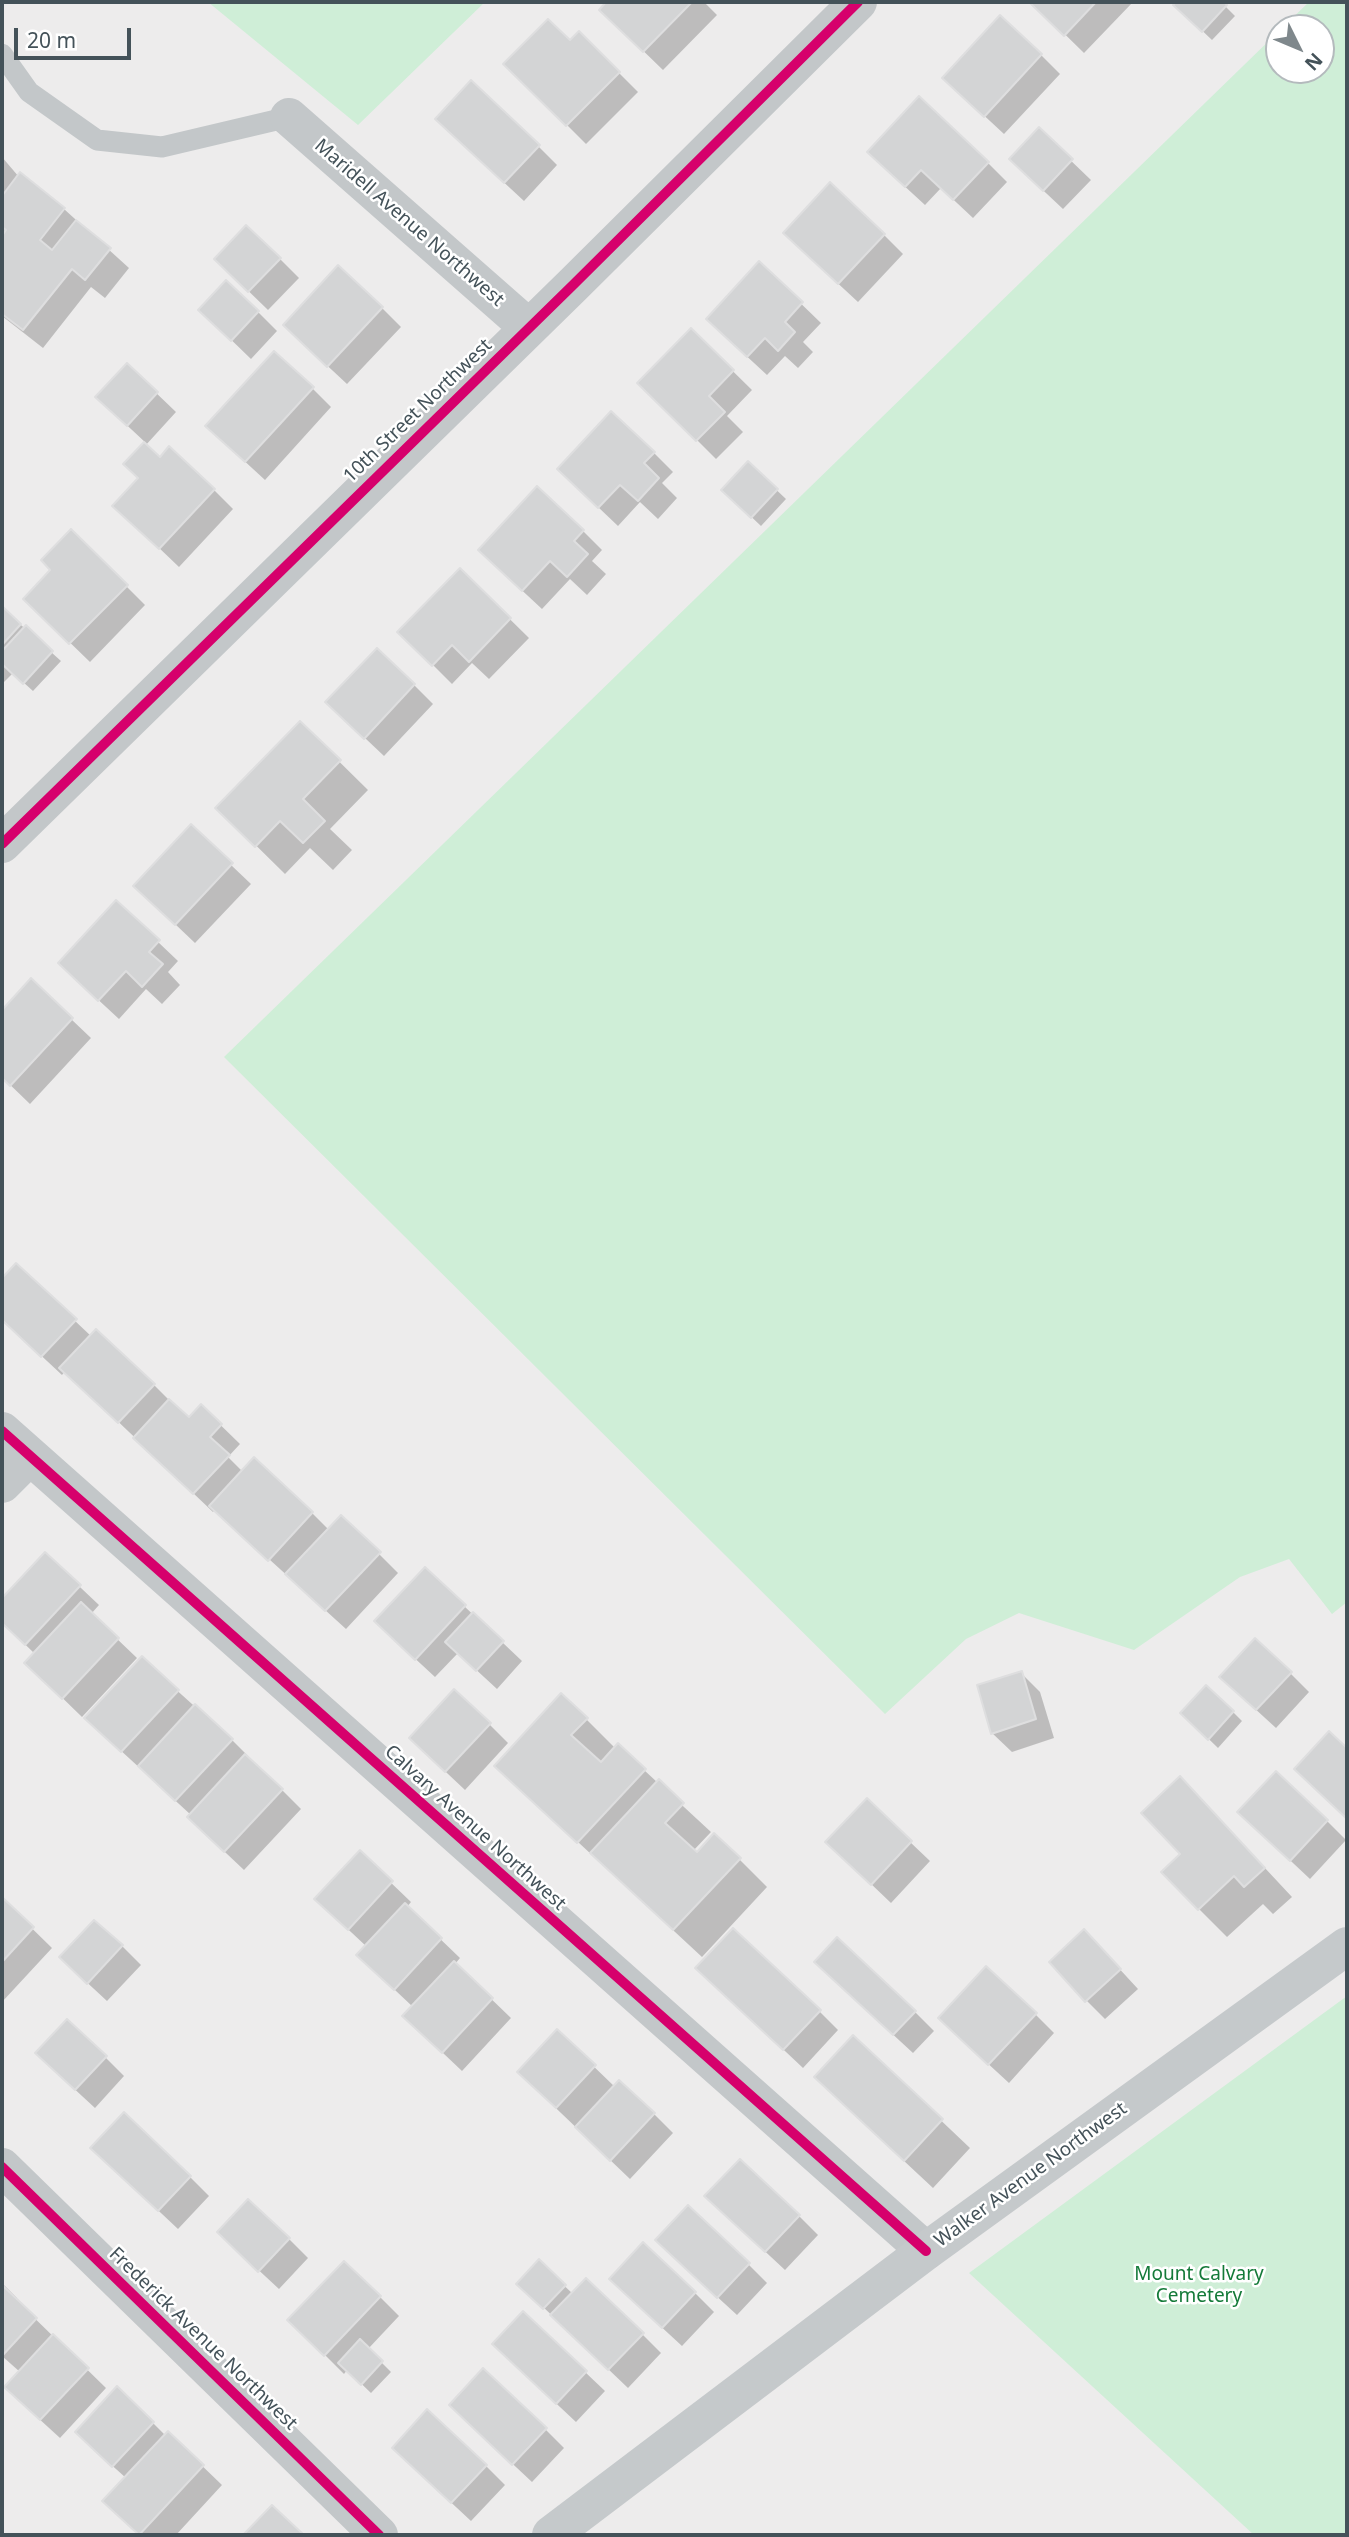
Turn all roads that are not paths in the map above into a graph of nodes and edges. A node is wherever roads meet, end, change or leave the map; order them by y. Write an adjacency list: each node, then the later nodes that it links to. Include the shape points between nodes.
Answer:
1 (858, 2): 4 (street, 10th Street Northwest)
2 (2, 54): 3 (lane, via 29,92 97,140 162,147)
3 (289, 117): 4 (street, Maridell Avenue Northwest)
4 (529, 328): 5 (street, 10th Street Northwest)
5 (2, 844)
6 (2, 1431): 7 (street, Calvary Avenue Northwest)
7 (30, 1456): 8 (street); 11 (street, Calvary Avenue Northwest)
8 (2, 1484)
9 (1347, 1946): 11 (main road, Walker Avenue Northwest)
10 (2, 2167): 12 (street, Frederick Avenue Northwest)
11 (926, 2251): 13 (main road, Walker Avenue Northwest)
12 (379, 2535)
13 (551, 2535)

